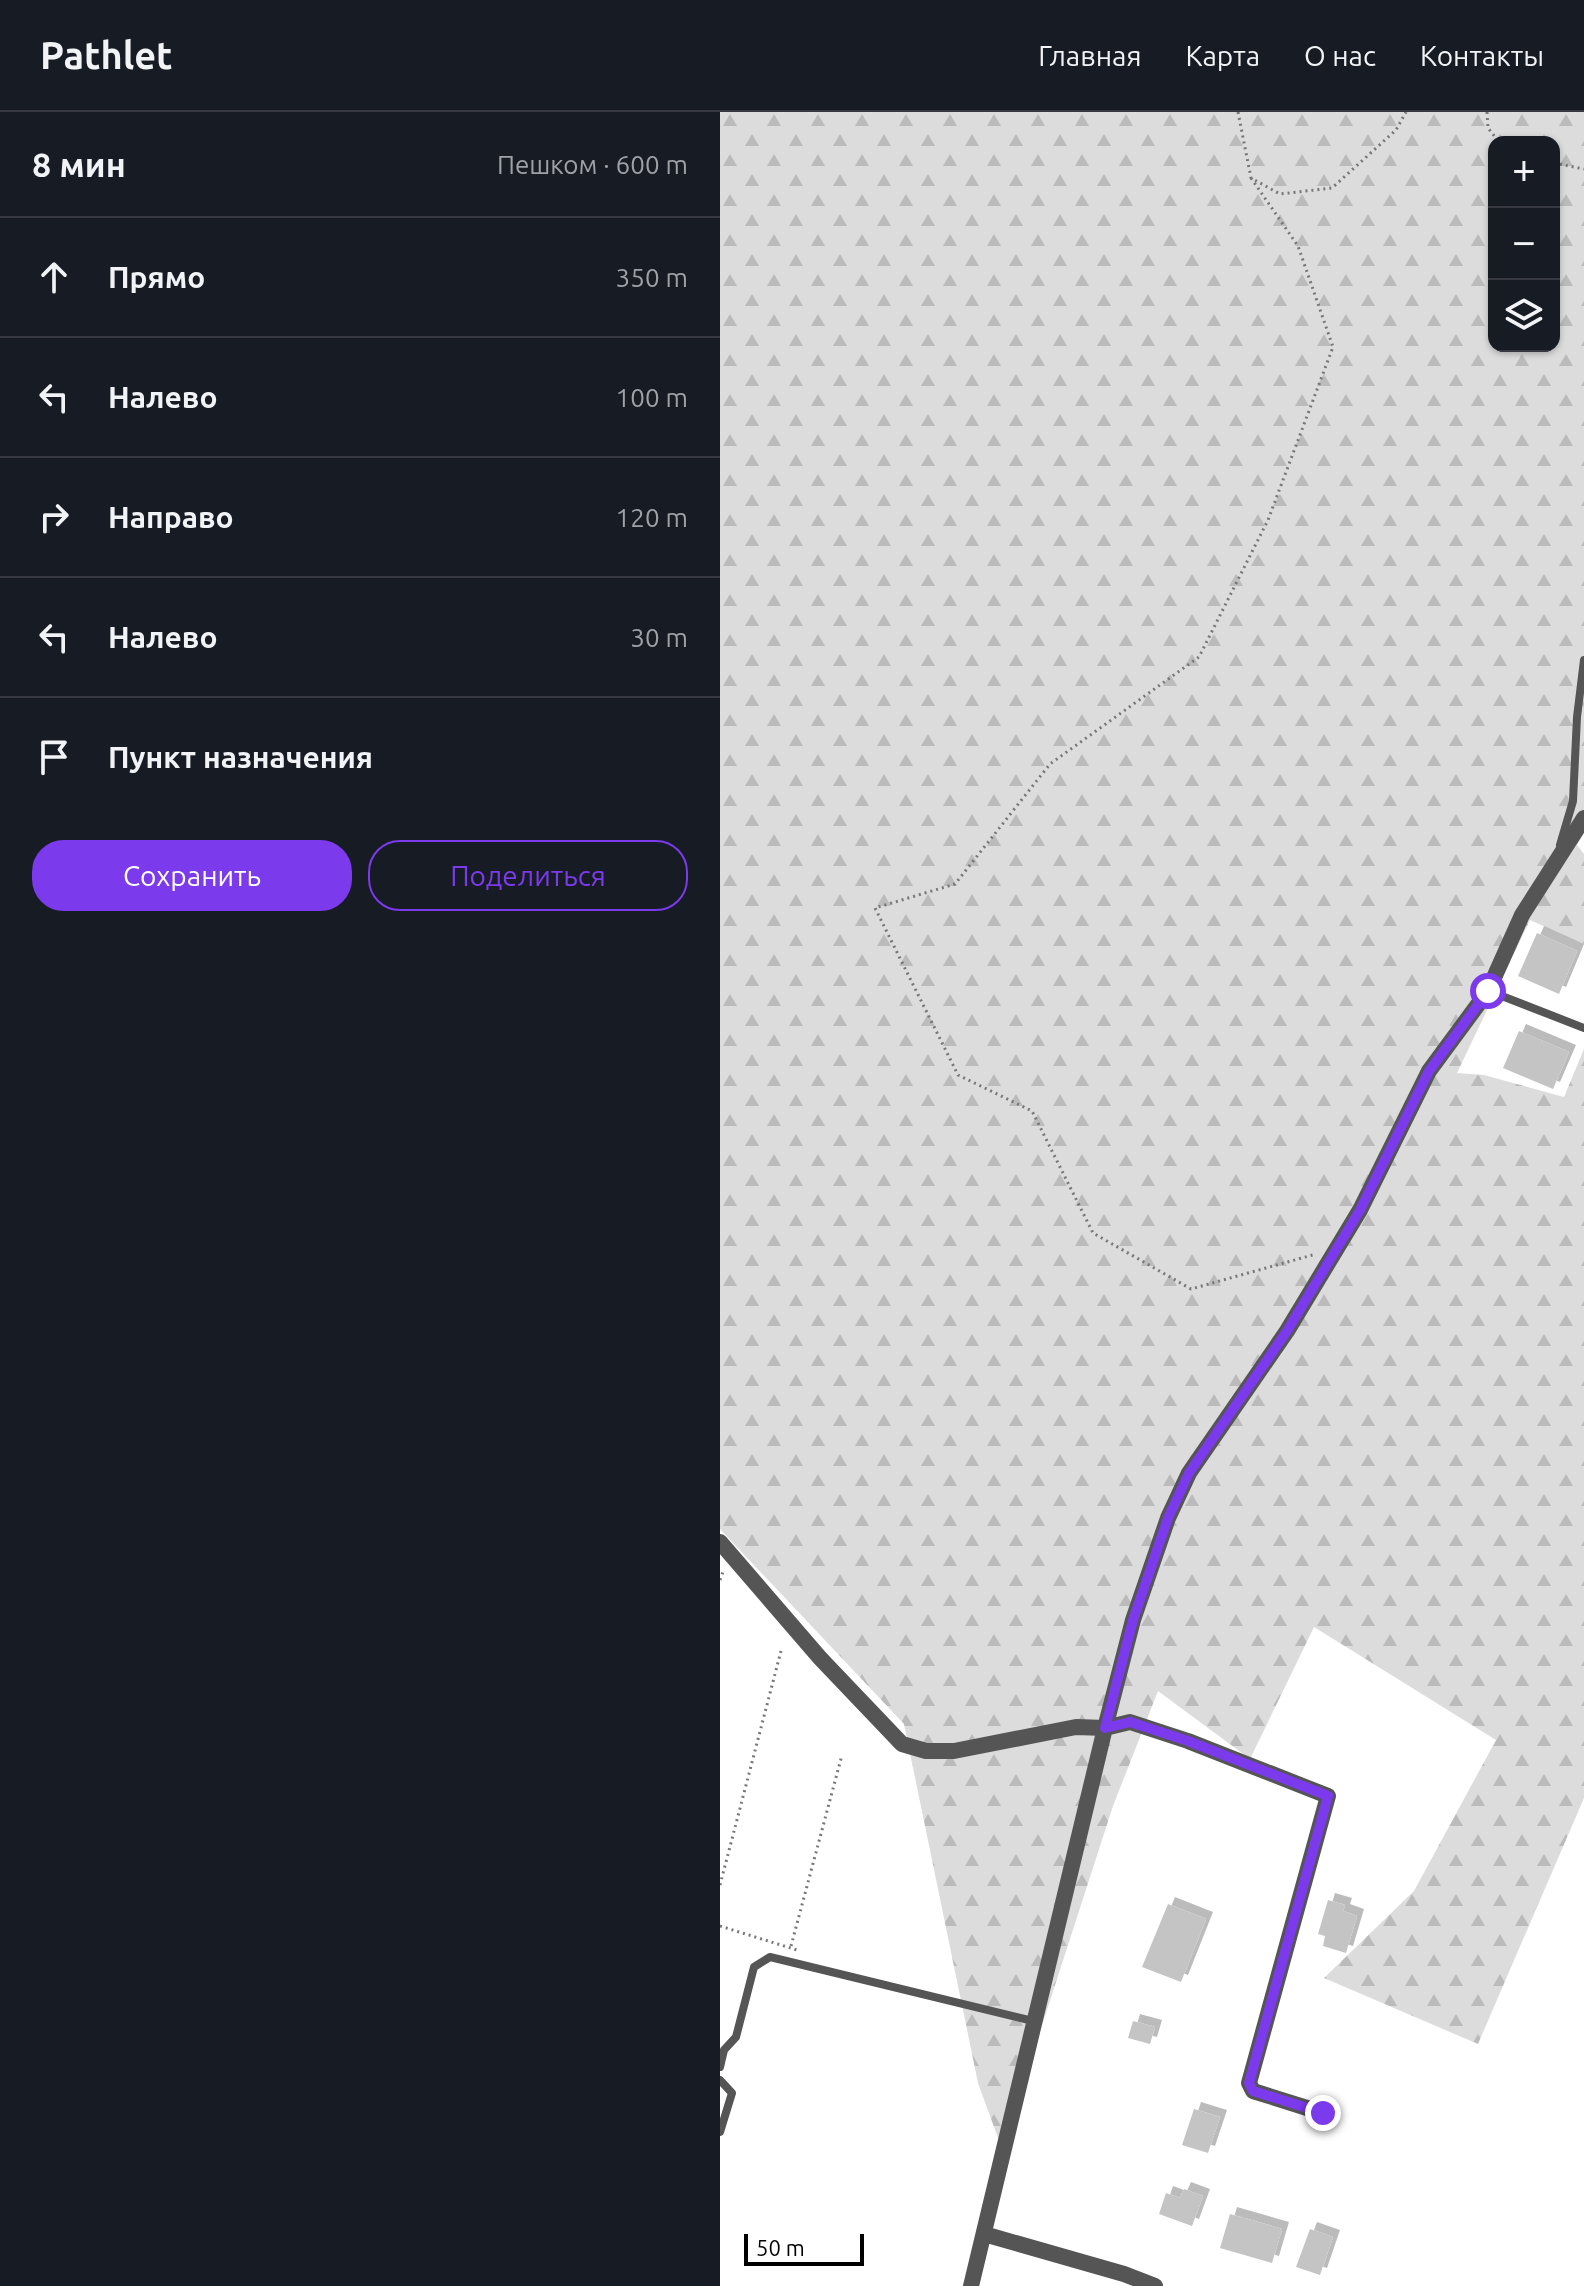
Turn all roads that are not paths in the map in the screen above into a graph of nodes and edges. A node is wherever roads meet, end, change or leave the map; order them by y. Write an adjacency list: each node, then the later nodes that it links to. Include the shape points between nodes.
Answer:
1 (1584, 660): 2 (lane)
2 (1573, 771): 3 (lane); 5 (lane, via 1573,801)
3 (1584, 776)
4 (1584, 818): 5 (street)
5 (1556, 860): 6 (street, via 1522,915)
6 (1488, 991): 7 (lane); 9 (street, via 1429,1071 1360,1210 1287,1331 1189,1473 1133,1620)
7 (1584, 1028)
8 (720, 1542): 9 (street, via 902,1744 954,1751 1076,1727)
9 (1105, 1728): 10 (street); 13 (street, via 1130,1722 1328,1796 1249,2083 1253,2091)
10 (1033, 2021): 11 (lane, via 770,1957 754,1967 736,2037 724,2050); 15 (street)
11 (720, 2067)
12 (720, 2080): 14 (lane, via 732,2093)
13 (1323, 2113)
14 (720, 2132)
15 (984, 2234): 16 (street); 17 (street)
16 (971, 2286)
17 (1155, 2286)

